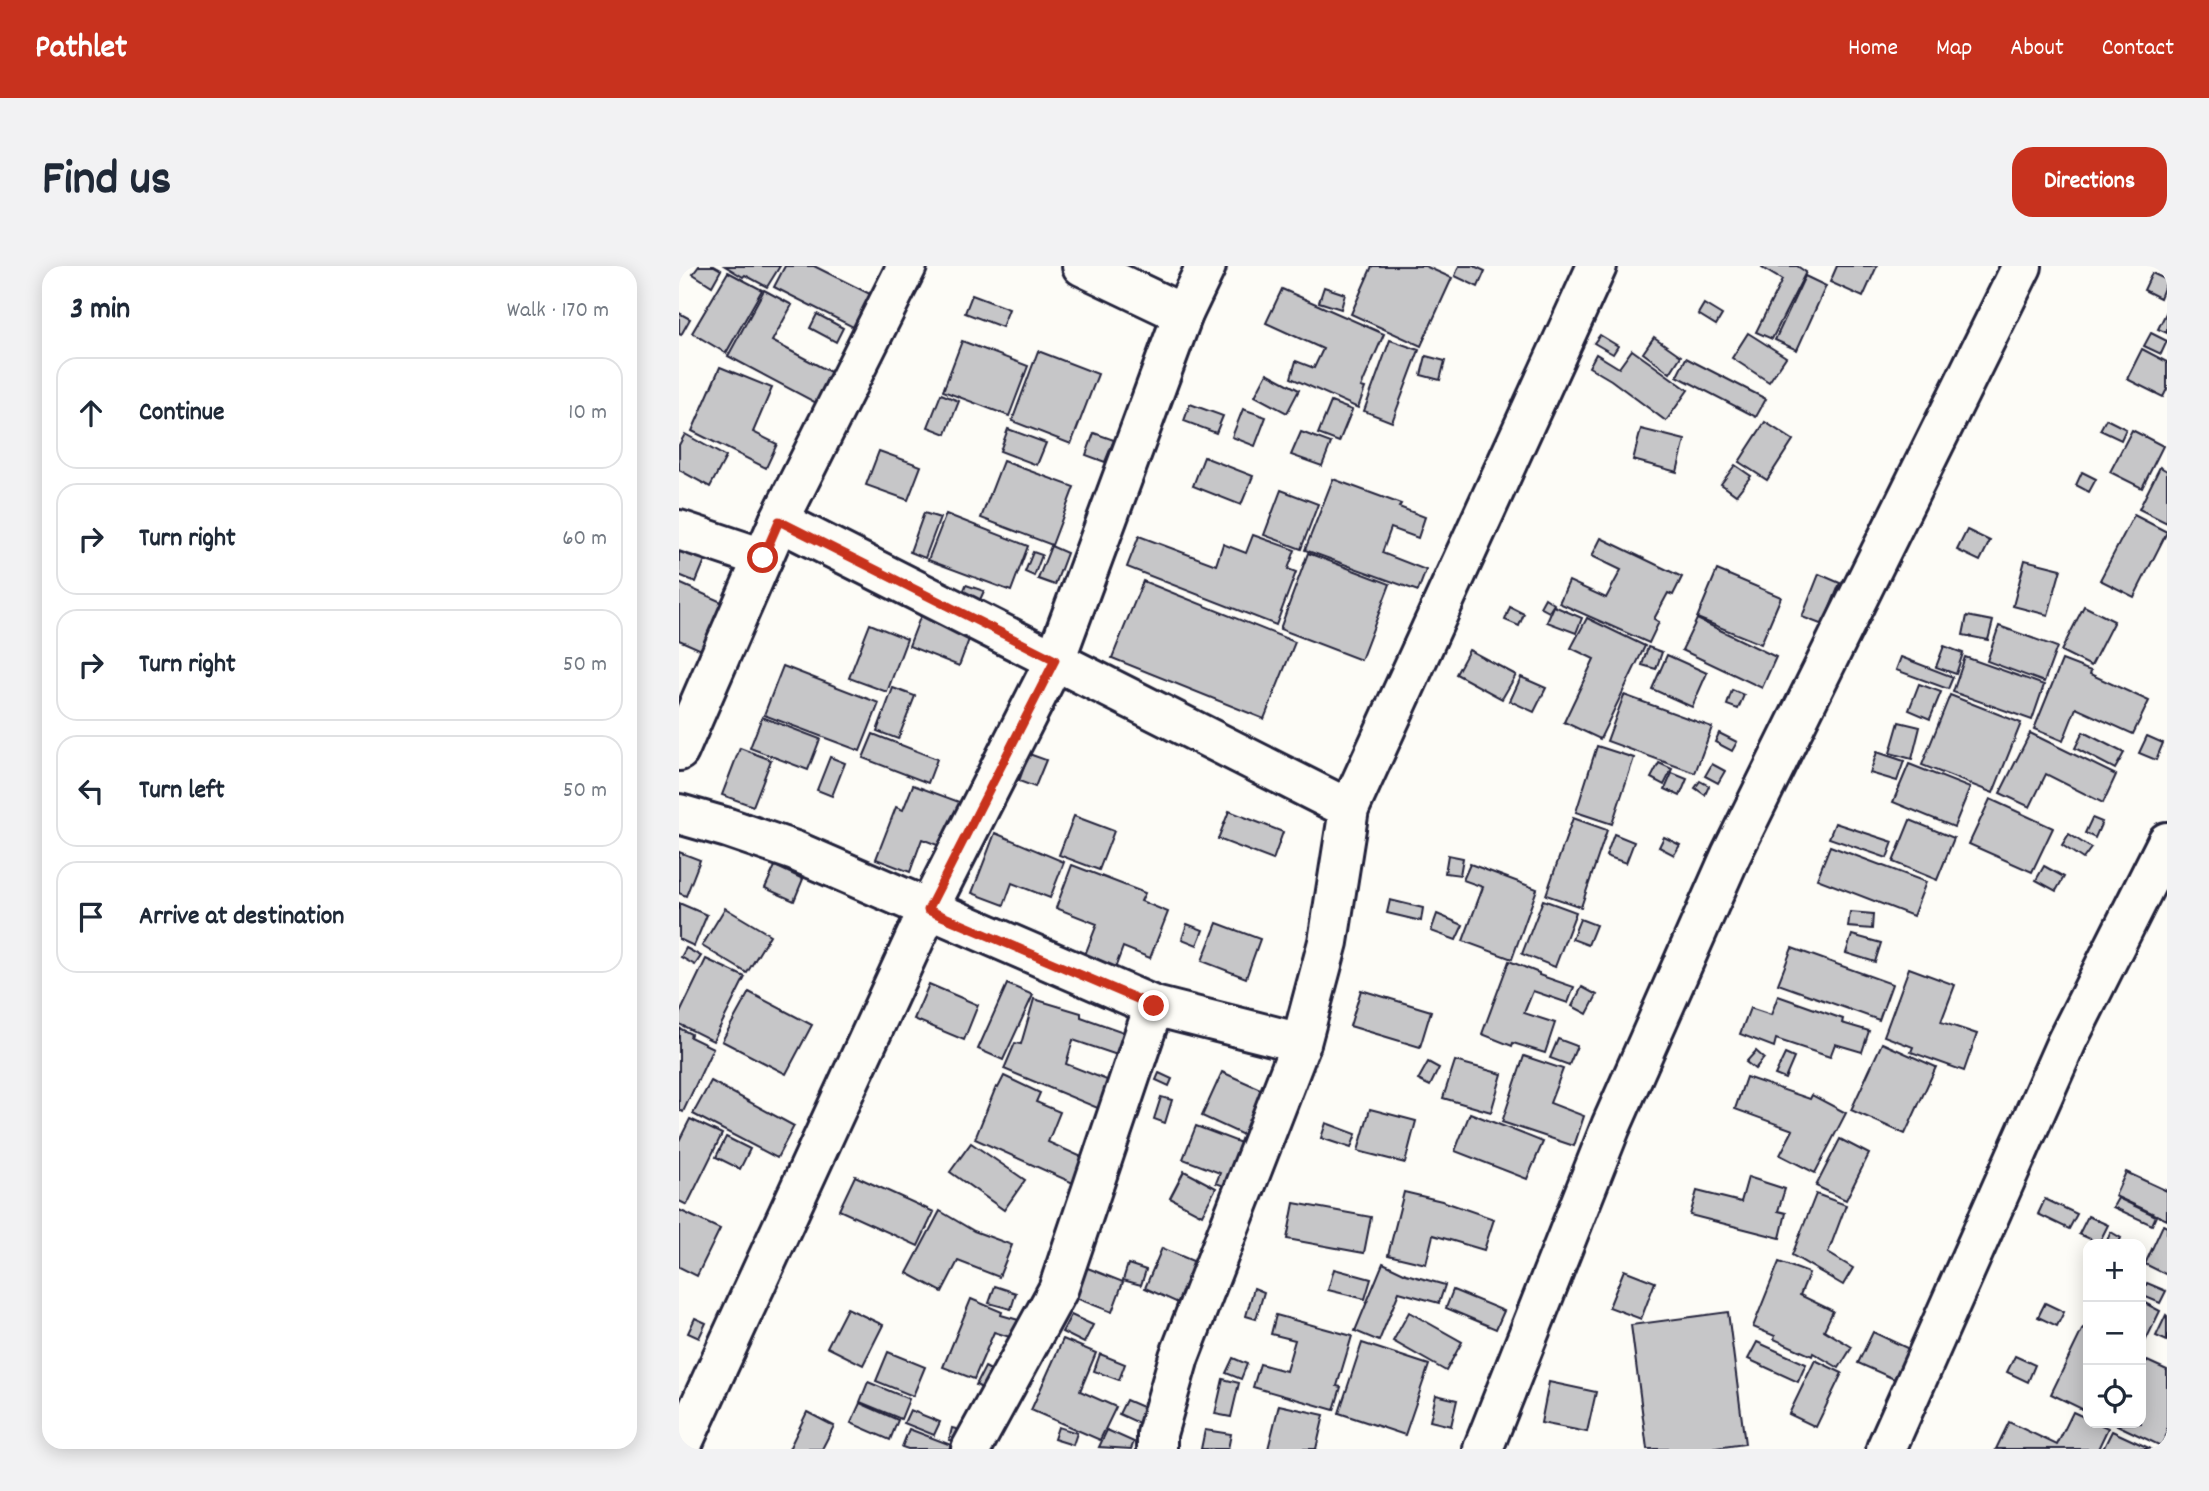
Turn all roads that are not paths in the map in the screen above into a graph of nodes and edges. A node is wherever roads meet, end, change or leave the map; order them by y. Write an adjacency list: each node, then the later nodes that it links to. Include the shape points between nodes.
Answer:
1 (907, 266): 7 (street)
2 (1082, 266): 6 (street)
3 (1206, 266): 6 (street)
4 (1597, 266): 12 (street)
5 (2022, 266): 21 (street, via 1731,855 1611,1126)
6 (1183, 314): 10 (street)
7 (779, 521): 9 (street); 10 (street)
8 (679, 530): 9 (street)
9 (763, 558): 11 (street)
10 (1055, 660): 12 (street); 15 (street)
11 (679, 751)
12 (1349, 809): 17 (street, via 1328,942)
13 (679, 814): 15 (street, via 795,851)
14 (2167, 842): 22 (street, via 2067,1041)
15 (928, 910): 16 (street); 18 (street)
16 (1154, 1006): 17 (street); 19 (street, via 1058,1290)
17 (1301, 1043): 20 (street, via 1179,1357)
18 (680, 1449)
19 (971, 1449)
20 (1157, 1449)
21 (1483, 1449)
22 (1886, 1449)

